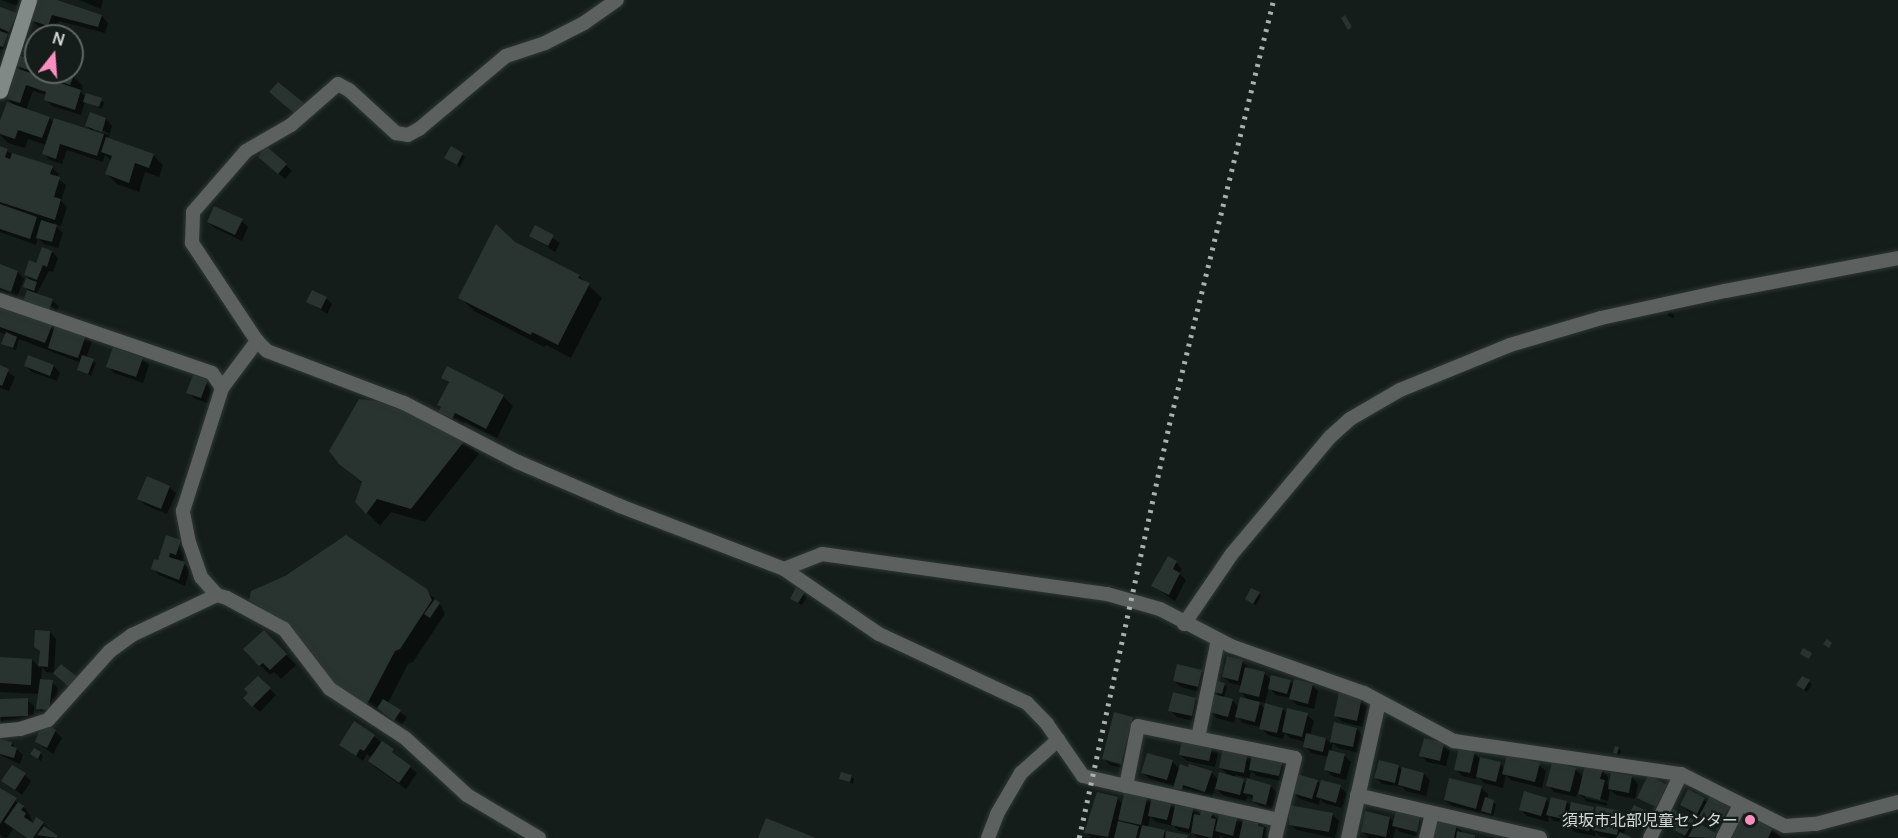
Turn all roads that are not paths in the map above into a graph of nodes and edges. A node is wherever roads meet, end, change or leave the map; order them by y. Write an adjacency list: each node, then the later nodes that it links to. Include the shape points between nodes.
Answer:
1 (29, 0): 3 (main road)
2 (616, 0): 6 (street, via 584,23 545,43 506,56 408,135 396,133 338,84 291,125 238,159 193,212 192,243)
3 (0, 91)
4 (1898, 258): 10 (street, via 1601,318 1510,345 1391,394 1330,437 1232,555)
5 (0, 300): 7 (street, via 212,373)
6 (256, 341): 7 (street); 8 (street, via 267,351 404,403 518,462)
7 (222, 388): 9 (street, via 183,511 201,577)
8 (784, 569): 10 (street, via 822,555 1107,594 1160,609); 15 (street, via 879,634 1027,703)
9 (217, 595): 13 (street, via 132,635 110,651 48,720); 23 (street, via 284,629 330,689 405,738 467,795)
10 (1184, 624): 11 (street)
11 (1218, 640): 12 (street, via 1364,693); 14 (street)
12 (1378, 702): 16 (street, via 1454,741); 18 (street)
13 (0, 731)
14 (1198, 738): 17 (street, via 1138,726); 22 (street, via 1295,758)
15 (1058, 740): 17 (street, via 1083,776); 24 (street, via 1021,773)
16 (1681, 774): 20 (street); 29 (street)
17 (1126, 786): 22 (street)
18 (1358, 795): 21 (street); 26 (street)
19 (1898, 802): 20 (street, via 1816,824 1785,826)
20 (1740, 804): 30 (street)
21 (1432, 814): 27 (street); 28 (street)
22 (1279, 820): 25 (street)
23 (539, 838)
24 (988, 838)
25 (1275, 838)
26 (1348, 838)
27 (1426, 838)
28 (1540, 838)
29 (1650, 838)
30 (1723, 838)

